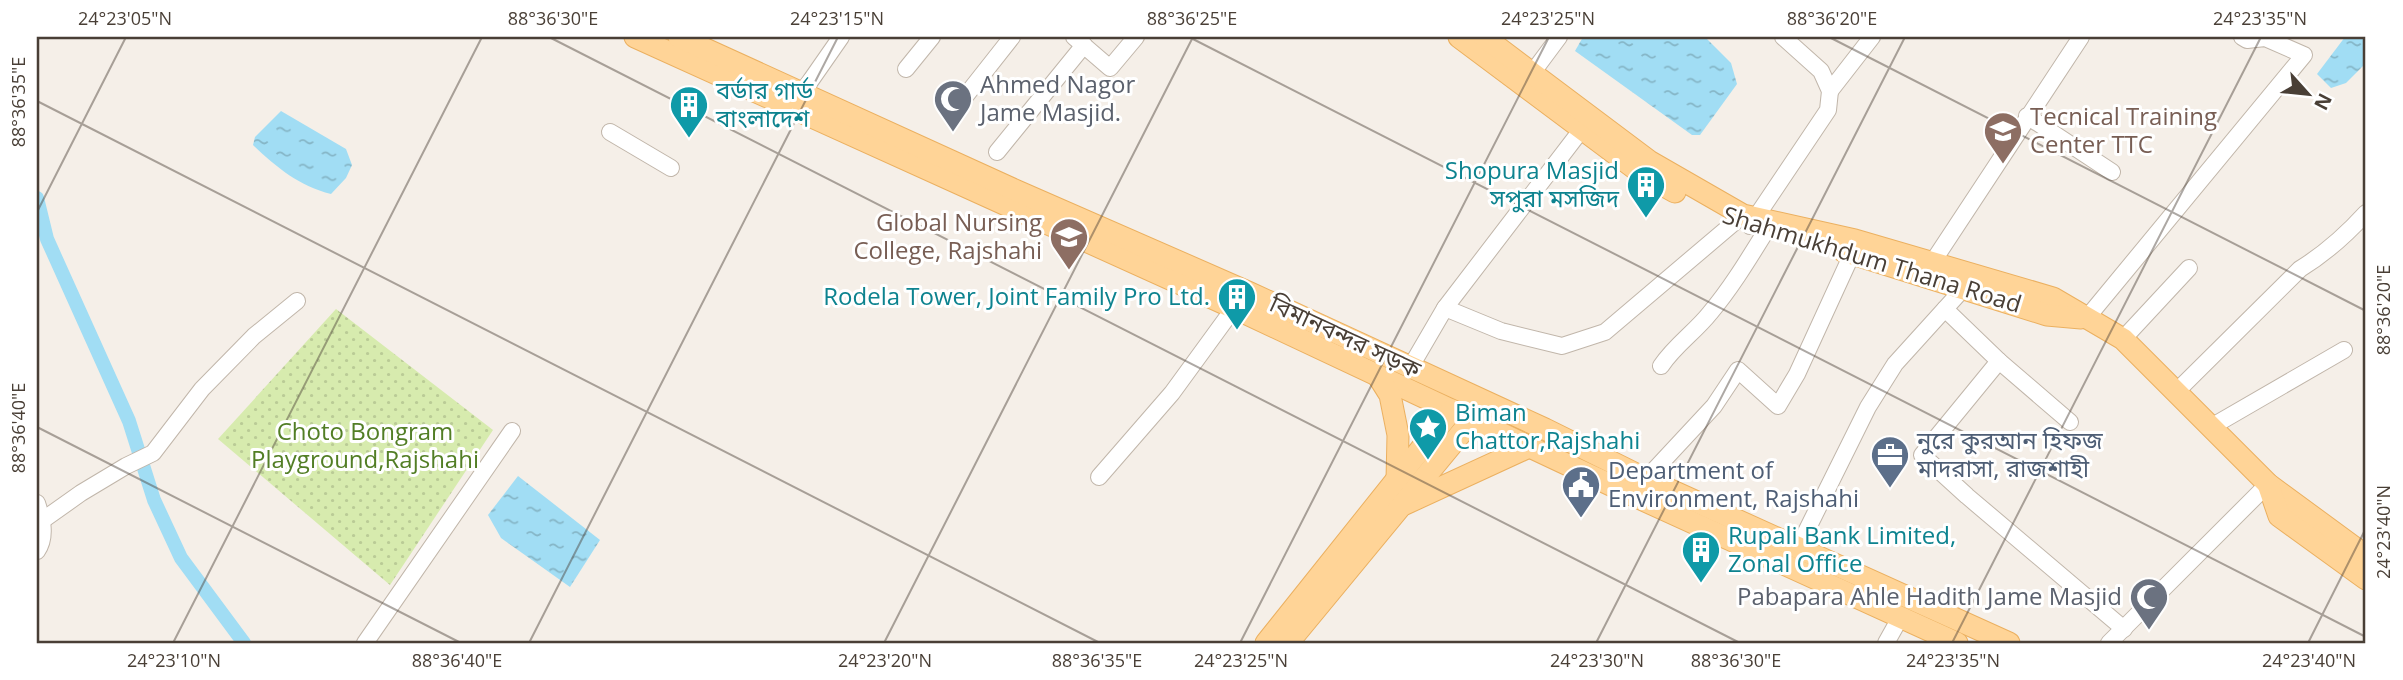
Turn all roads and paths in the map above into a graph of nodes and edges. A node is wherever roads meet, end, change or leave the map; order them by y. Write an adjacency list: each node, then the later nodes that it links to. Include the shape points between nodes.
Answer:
1 (635, 37): 33 (main road, বিমানবন্দর সড়ক)
2 (679, 37): 18 (main road, বিমানবন্দর সড়ক)
3 (841, 37): 18 (street)
4 (932, 37): 15 (street)
5 (1012, 37): 19 (street)
6 (1136, 37): 14 (street, via 1110,68)
7 (1459, 37): 16 (main road, Shahmukhdum Thana Road)
8 (1484, 37): 16 (main road, Shahmukhdum Thana Road)
9 (1559, 37): 16 (street)
10 (1783, 37): 17 (street, via 1821,71)
11 (1871, 37): 17 (street)
12 (2081, 37): 20 (street)
13 (2242, 37): 36 (street, via 2265,38 2304,55)
14 (1079, 41): 23 (street)
15 (906, 69)
16 (1527, 79): 21 (main road, Shahmukhdum Thana Road); 27 (main road, Shahmukhdum Thana Road)
17 (1830, 91): 27 (street, via 1828,110)
18 (802, 93): 41 (main road, বিমানবন্দর সড়ক)
19 (960, 103)
20 (2027, 116): 25 (street); 29 (street)
21 (1582, 129): 27 (main road, Shahmukhdum Thana Road, via 1641,173 1696,203); 34 (street)
22 (610, 132): 24 (street)
23 (997, 152)
24 (671, 167)
25 (2112, 172)
26 (2366, 213): 43 (street, via 2347,235 2300,269)
27 (1750, 223): 28 (main road, Shahmukhdum Thana Road); 29 (main road, Shahmukhdum Thana Road, via 1856,240); 34 (street, via 1605,332 1562,345 1501,331); 40 (street, via 1740,273)
28 (1852, 254): 31 (main road, Shahmukhdum Thana Road); 51 (street, via 1778,406 1738,370 1714,406)
29 (1932, 262): 36 (main road, Shahmukhdum Thana Road, via 2053,298)
30 (2189, 268): 37 (street)
31 (1963, 289): 35 (street); 36 (main road, Shahmukhdum Thana Road, via 2047,315)
32 (297, 301): 56 (street, via 254,336 202,389 153,453 80,493)
33 (1234, 307): 42 (main road, বিমানবন্দর সড়ক); 50 (street, via 1172,393)
34 (1445, 309): 41 (street)
35 (1945, 309): 39 (street); 57 (street, via 1895,364 1868,407)
36 (2086, 319): 37 (main road, Shahmukhdum Thana Road)
37 (2123, 339): 43 (main road, Shahmukhdum Thana Road)
38 (2344, 350): 47 (street)
39 (1999, 361): 46 (street); 62 (street, via 1922,455)
40 (1661, 366)
41 (1410, 368): 51 (main road, বিমানবন্দর সড়ক)
42 (1378, 376): 44 (main road, বিমানবন্দর সড়ক); 52 (main road, via 1390,395 1398,435)
43 (2176, 392): 47 (main road, Shahmukhdum Thana Road)
44 (1452, 411): 45 (main road, বিমানবন্দর সড়ক); 52 (main road)
45 (1472, 420): 49 (main road, বিমানবন্দর সড়ক); 55 (main road)
46 (2070, 422)
47 (2211, 427): 53 (main road, Shahmukhdum Thana Road)
48 (512, 431): 63 (street)
49 (1531, 446): 55 (main road); 61 (main road, বিমানবন্দর সড়ক)
50 (1099, 477)
51 (1646, 479): 57 (main road, বিমানবন্দর সড়ক)
52 (1397, 480): 64 (main road)
53 (2268, 484): 59 (main road, Shahmukhdum Thana Road); 60 (main road, Shahmukhdum Thana Road, via 2278,516); 62 (street)
54 (37, 503): 56 (street)
55 (1399, 506): 65 (main road)
56 (43, 520): 58 (street)
57 (1798, 548): 68 (main road, বিমানবন্দর সড়ক)
58 (37, 551)
59 (2366, 556)
60 (2366, 579)
61 (1900, 618): 66 (street); 67 (main road, বিমানবন্দর সড়ক)
62 (2123, 629): 69 (street)
63 (365, 643)
64 (1266, 643)
65 (1288, 643)
66 (1886, 643)
67 (1958, 643)
68 (2009, 643)
69 (2109, 643)

